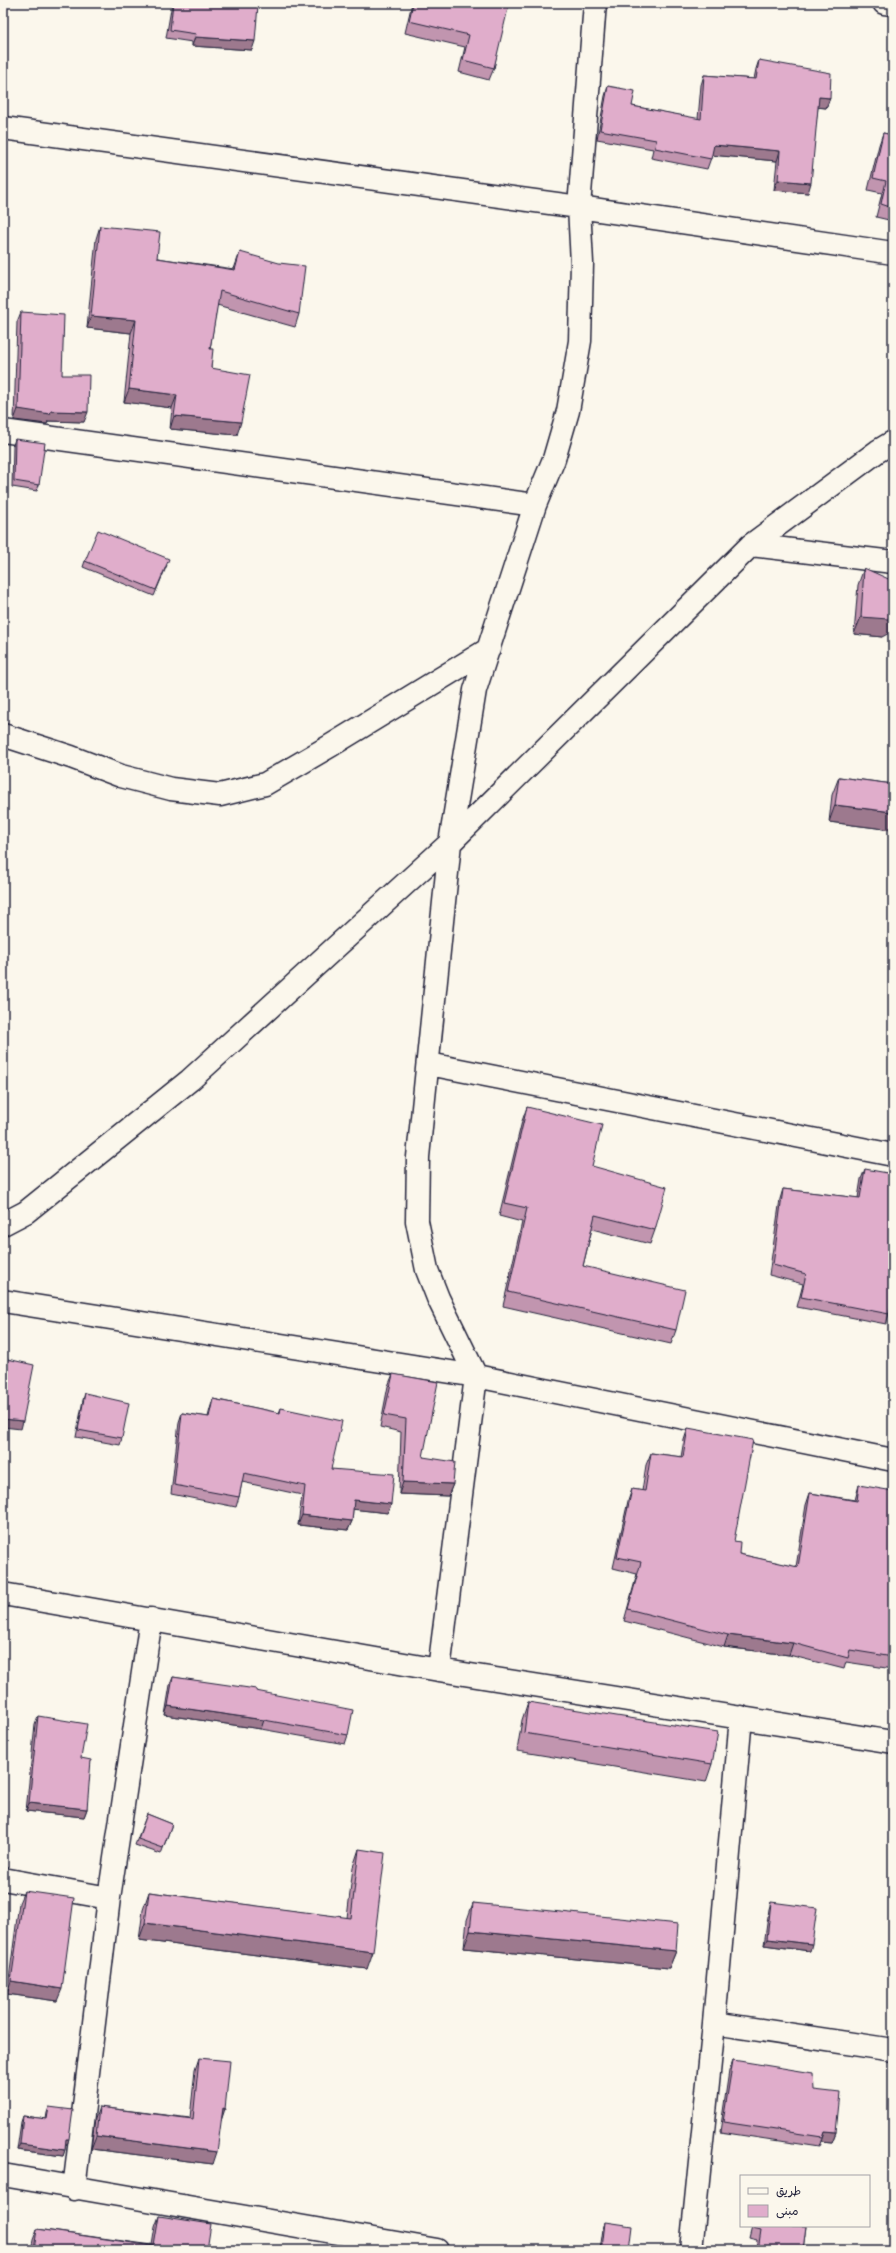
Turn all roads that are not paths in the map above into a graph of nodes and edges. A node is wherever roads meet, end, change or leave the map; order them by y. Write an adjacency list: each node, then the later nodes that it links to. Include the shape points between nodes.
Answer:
1 (596, 3): 5 (street)
2 (884, 3): 3 (street)
3 (893, 4)
4 (3, 128): 5 (street)
5 (579, 207): 6 (street); 9 (street, via 582,263 580,341 568,411 554,459)
6 (893, 253)
7 (3, 431): 9 (street)
8 (893, 442): 10 (street, via 878,450)
9 (535, 505): 12 (street)
10 (751, 545): 11 (street); 14 (street)
11 (893, 562)
12 (488, 649): 13 (street, via 265,784 220,795 171,789 121,776); 14 (street, via 475,690)
13 (3, 735)
14 (450, 842): 15 (street); 17 (street, via 190,1080 26,1212)
15 (429, 1064): 16 (street); 19 (street, via 418,1156 417,1221 427,1270)
16 (893, 1156)
17 (3, 1224)
18 (3, 1301): 19 (street)
19 (476, 1376): 20 (street); 23 (street)
20 (893, 1460)
21 (3, 1594): 22 (street)
22 (151, 1620): 23 (street); 27 (street)
23 (439, 1670): 24 (street)
24 (741, 1717): 25 (street); 28 (street)
25 (893, 1742)
26 (3, 1879): 27 (street)
27 (109, 1898): 31 (street)
28 (714, 2022): 29 (street); 34 (street)
29 (893, 2050)
30 (3, 2175): 31 (street)
31 (74, 2189): 32 (street)
32 (394, 2246): 33 (street)
33 (437, 2250)
34 (690, 2250)

